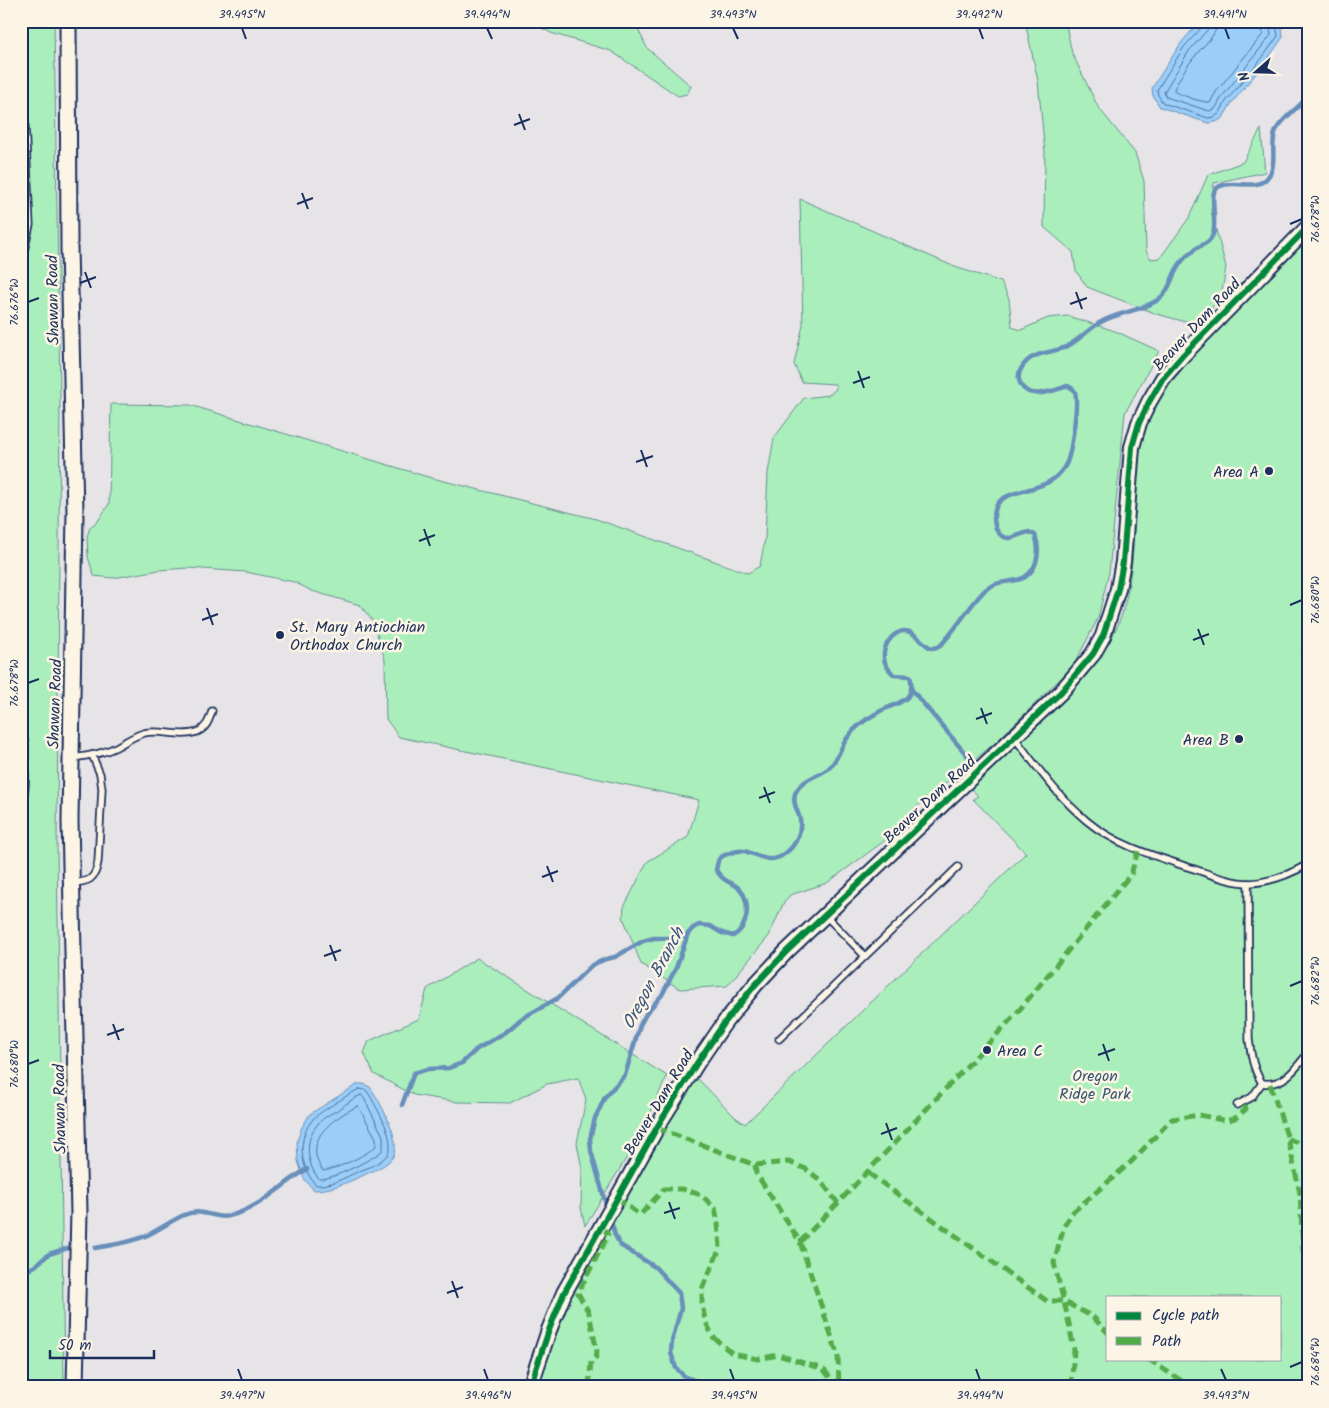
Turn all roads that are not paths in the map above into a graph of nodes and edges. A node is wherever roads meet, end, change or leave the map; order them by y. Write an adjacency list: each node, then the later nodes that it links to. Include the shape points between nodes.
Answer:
1 (68, 21): 11 (main road, Shawan Road, via 68,221 75,512)
2 (21, 37): 3 (lane)
3 (21, 64)
4 (21, 92): 6 (lane, via 30,225)
5 (1308, 227): 9 (street, Beaver Dam Road, via 1183,355 1149,402 1132,447 1123,562 1103,636 1080,672)
6 (21, 264)
7 (212, 711): 10 (lane, via 207,725 198,732 146,733)
8 (21, 729): 12 (lane, via 25,739 26,794)
9 (1014, 738): 16 (lane, via 1067,802 1110,837 1138,851 1226,880); 17 (street, Beaver Dam Road)
10 (92, 755): 11 (lane); 15 (lane, via 102,789 98,862 91,879)
11 (70, 758): 15 (main road, Shawan Road)
12 (21, 811)
13 (1308, 864): 16 (lane, via 1262,882)
14 (958, 867): 18 (lane)
15 (72, 883): 23 (main road, Shawan Road, via 79,1212)
16 (1248, 883): 21 (lane, via 1249,1039 1256,1074)
17 (825, 915): 18 (lane); 24 (street, Beaver Dam Road, via 780,958 725,1022 696,1063 564,1293)
18 (865, 956): 19 (lane)
19 (779, 1039)
20 (1308, 1053): 21 (lane, via 1278,1083)
21 (1262, 1082): 22 (lane, via 1252,1097)
22 (1237, 1105)
23 (75, 1387)
24 (530, 1387)

